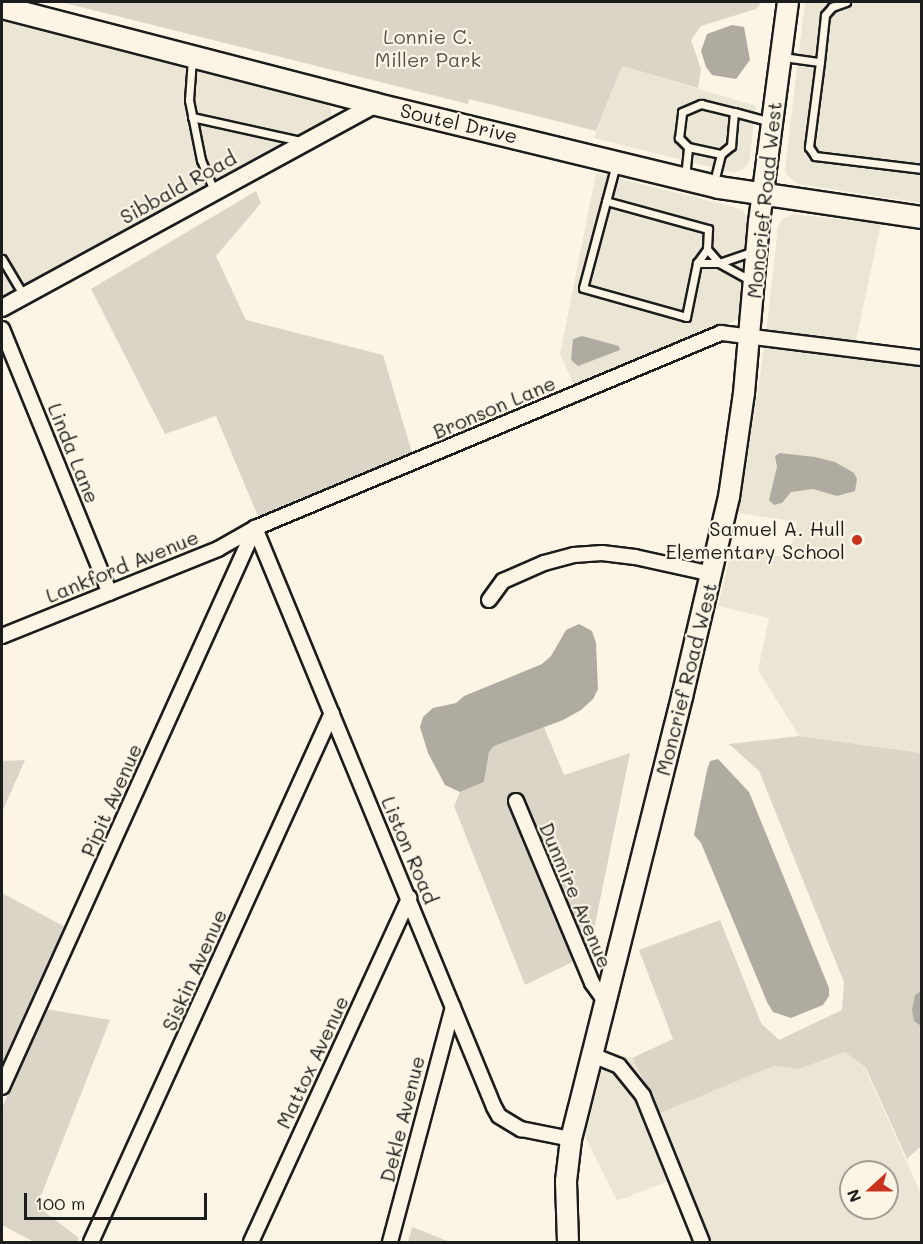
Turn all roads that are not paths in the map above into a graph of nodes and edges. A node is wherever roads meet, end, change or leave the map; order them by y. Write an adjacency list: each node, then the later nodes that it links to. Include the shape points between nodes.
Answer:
1 (788, 2): 5 (main road, Moncrief Road West)
2 (846, 2): 6 (lane, via 832,7 825,15)
3 (2, 7): 4 (main road, Soutel Drive)
4 (192, 56): 7 (main road, Soutel Drive); 9 (lane)
5 (781, 56): 6 (lane); 10 (main road, Moncrief Road West)
6 (820, 62): 15 (lane, via 809,147 815,156)
7 (376, 104): 11 (street, Sibbald Road); 14 (main road, Soutel Drive)
8 (734, 112): 10 (lane); 12 (lane, via 701,104 682,112 679,138); 13 (lane, via 730,146)
9 (192, 117): 11 (lane); 18 (lane, via 201,160)
10 (772, 122): 19 (main road, Moncrief Road West)
11 (305, 142): 18 (street, Sibbald Road)
12 (688, 147): 13 (lane); 16 (lane)
13 (721, 154): 17 (lane)
14 (617, 162): 16 (main road, Soutel Drive); 20 (lane)
15 (921, 169)
16 (684, 178): 17 (main road, Soutel Drive)
17 (714, 186): 19 (main road, Soutel Drive)
18 (214, 191): 28 (street, Sibbald Road)
19 (763, 195): 21 (main road, Soutel Drive); 23 (main road, Moncrief Road West)
20 (606, 201): 22 (lane, via 708,229); 25 (lane, via 583,288 686,317)
21 (921, 217)
22 (707, 249): 25 (lane); 26 (lane)
23 (757, 250): 26 (lane); 27 (main road, Moncrief Road West)
24 (2, 259): 28 (lane)
25 (697, 263): 26 (lane)
26 (718, 263): 27 (lane)
27 (754, 282): 31 (main road, Moncrief Road West)
28 (24, 296): 29 (street, Sibbald Road)
29 (2, 308)
30 (2, 329): 35 (street, Linda Lane)
31 (750, 336): 32 (street, Bronson Lane); 33 (street, Bronson Lane, via 721,333); 34 (main road, Moncrief Road West, via 729,497)
32 (921, 358)
33 (255, 528): 35 (street, Lankford Avenue, via 218,549); 38 (street, Liston Road); 44 (street, Pipit Avenue)
34 (712, 574): 36 (street, via 635,557 574,555 503,581); 41 (main road, Moncrief Road West)
35 (110, 592): 37 (street, Lankford Avenue)
36 (489, 600)
37 (2, 636)
38 (332, 713): 40 (street, Liston Road); 46 (street, Siskin Avenue)
39 (516, 801): 41 (street, Dunmire Avenue, via 592,983)
40 (409, 898): 42 (street, Liston Road); 47 (street, Mattox Avenue)
41 (605, 1001): 43 (main road, Moncrief Road West)
42 (453, 1007): 45 (street, Liston Road, via 499,1116 521,1129); 48 (street, Dekle Avenue)
43 (592, 1055): 45 (main road, Moncrief Road West); 50 (street, via 619,1066 643,1096)
44 (2, 1087)
45 (571, 1139): 49 (main road, Moncrief Road West, via 566,1182)
46 (91, 1242)
47 (251, 1242)
48 (390, 1242)
49 (568, 1242)
50 (702, 1242)

